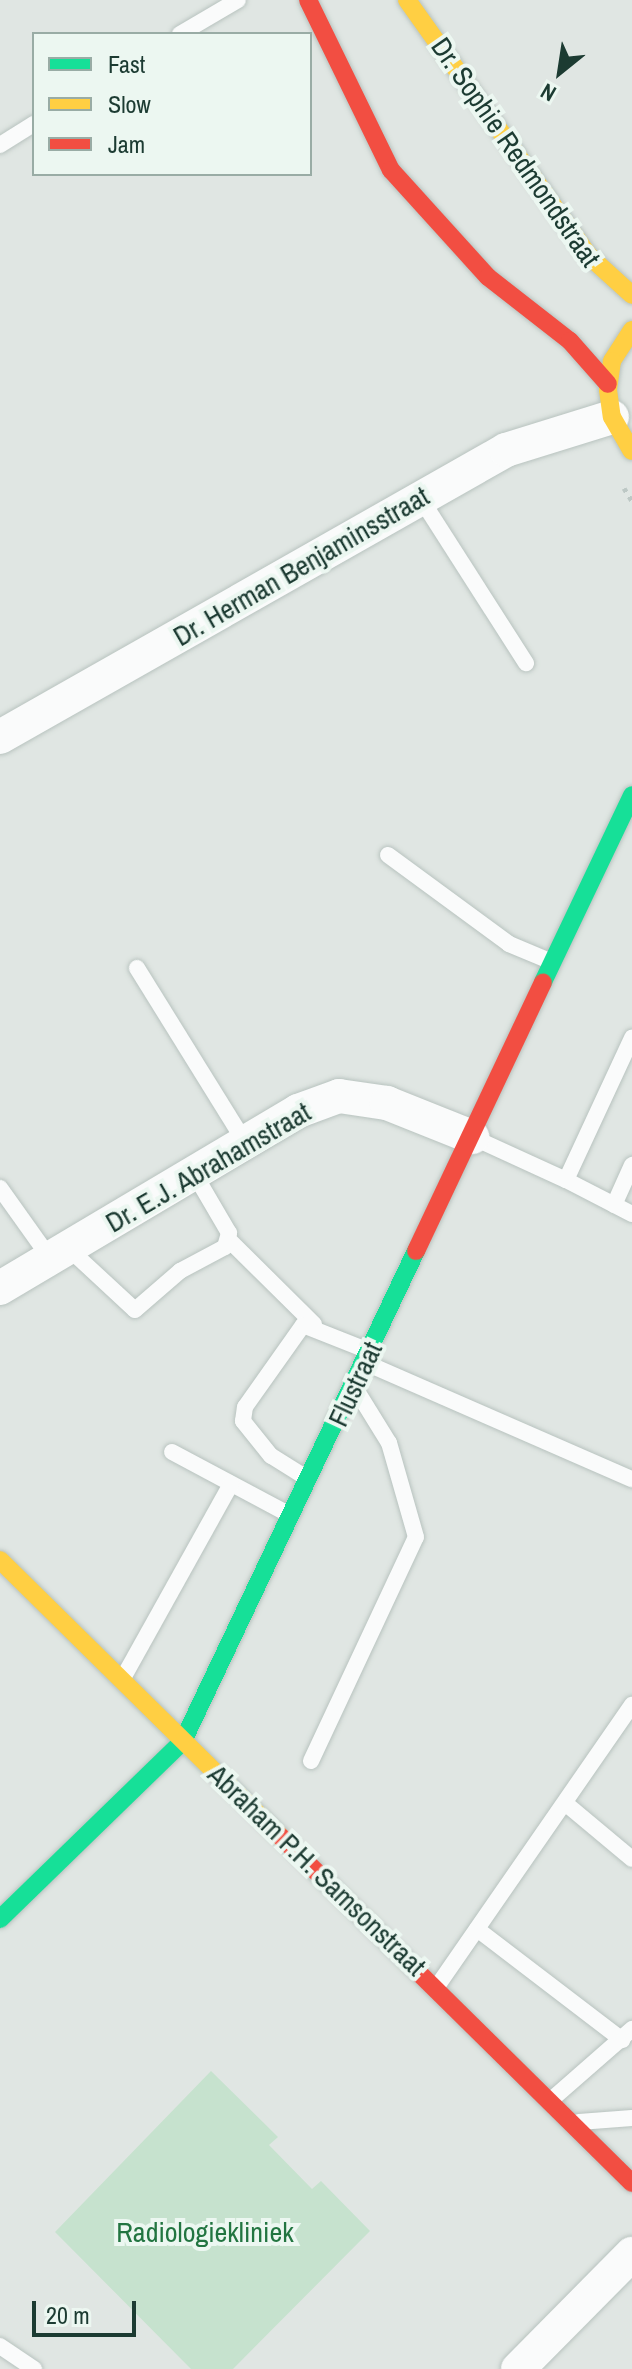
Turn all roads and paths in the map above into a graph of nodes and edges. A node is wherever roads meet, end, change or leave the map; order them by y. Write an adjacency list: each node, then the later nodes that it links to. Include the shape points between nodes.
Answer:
1 (238, 0): 4 (lane)
2 (308, 0): 9 (street, via 391,170 488,277 570,341)
3 (407, 0): 7 (street, Dr. Sophie Redmondstraat, via 605,277)
4 (183, 32)
5 (32, 125): 6 (lane)
6 (0, 145)
7 (632, 295)
8 (632, 330): 9 (street)
9 (610, 401): 10 (street); 11 (street, Dr. Herman Benjaminsstraat, via 506,450)
10 (632, 451)
11 (421, 499): 12 (lane); 13 (street, Dr. Herman Benjaminsstraat)
12 (526, 663)
13 (0, 737)
14 (632, 795): 16 (street, Flustraat)
15 (388, 855): 16 (lane, via 509,944)
16 (553, 963): 19 (street, Flustraat)
17 (137, 968): 20 (lane)
18 (632, 1038): 23 (lane)
19 (472, 1137): 20 (street, Dr. E.J. Abrahamstraat, via 387,1103 339,1096); 23 (lane); 31 (street, Flustraat)
20 (245, 1142): 22 (street, Dr. E.J. Abrahamstraat)
21 (632, 1165): 25 (lane)
22 (194, 1173): 27 (lane); 28 (street, Dr. E.J. Abrahamstraat)
23 (566, 1180): 25 (lane)
24 (0, 1188): 28 (lane)
25 (614, 1205): 26 (lane)
26 (632, 1214)
27 (228, 1239): 28 (lane, via 131,1311); 30 (lane)
28 (59, 1253): 29 (street, Dr. E.J. Abrahamstraat)
29 (0, 1288)
30 (314, 1324): 31 (lane); 35 (lane, via 303,1325 252,1394 243,1421 271,1456)
31 (368, 1357): 32 (street, Flustraat); 34 (lane)
32 (354, 1386): 35 (street, Flustraat); 43 (lane, via 389,1443 416,1537)
33 (172, 1452): 36 (lane)
34 (632, 1479)
35 (310, 1480): 37 (street, Flustraat)
36 (231, 1484): 37 (lane); 39 (lane)
37 (293, 1517): 42 (street, Flustraat)
38 (0, 1560): 39 (street, Abraham P.H. Samsonstraat)
39 (121, 1680): 42 (street, Abraham P.H. Samsonstraat)
40 (632, 1705): 41 (lane)
41 (626, 1728): 44 (lane)
42 (183, 1741): 46 (street, Flustraat); 48 (street, Abraham P.H. Samsonstraat)
43 (311, 1761)
44 (565, 1803): 45 (lane); 47 (lane)
45 (632, 1859)
46 (0, 1919)
47 (477, 1929): 48 (lane); 49 (lane)
48 (438, 1985): 50 (street, Abraham P.H. Samsonstraat)
49 (627, 2034): 50 (lane)
50 (551, 2100): 52 (street, Abraham P.H. Samsonstraat)
51 (632, 2118): 52 (lane)
52 (574, 2123): 53 (street, Abraham P.H. Samsonstraat)
53 (632, 2183)
54 (632, 2254): 57 (street)
55 (0, 2346): 56 (lane)
56 (34, 2369)
57 (518, 2369)

